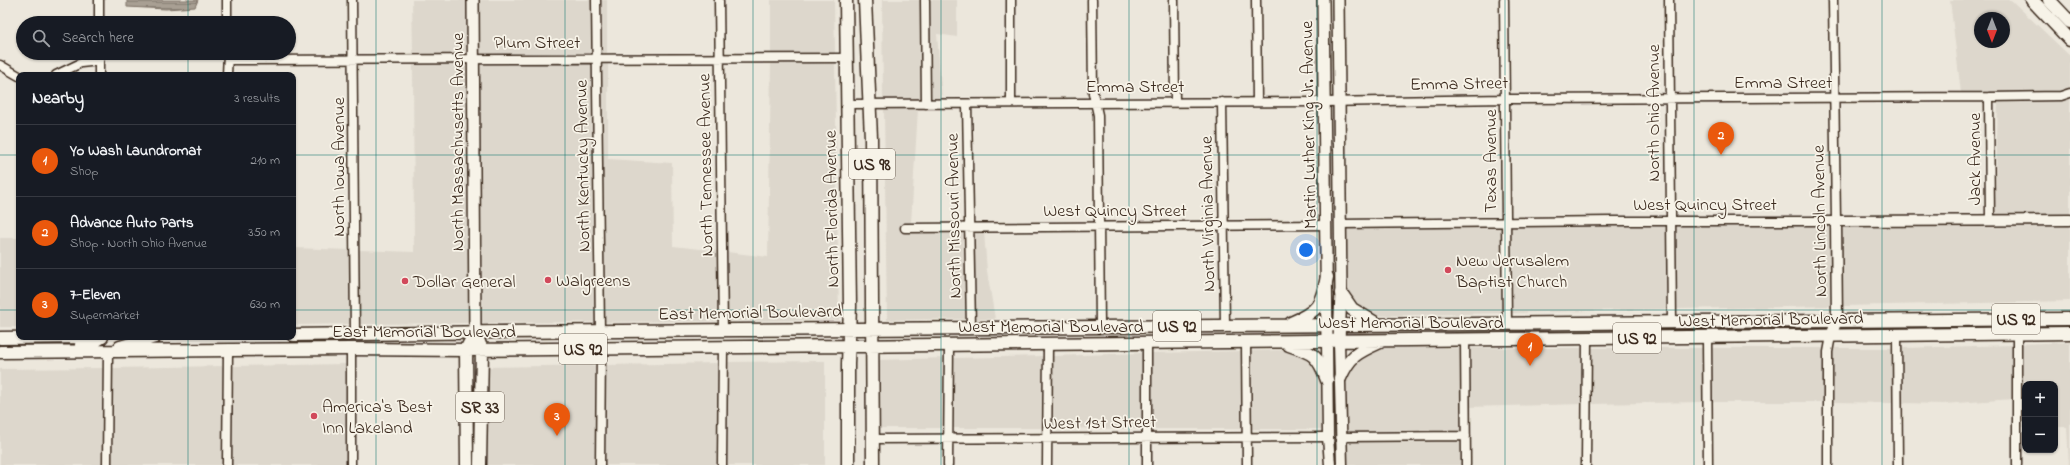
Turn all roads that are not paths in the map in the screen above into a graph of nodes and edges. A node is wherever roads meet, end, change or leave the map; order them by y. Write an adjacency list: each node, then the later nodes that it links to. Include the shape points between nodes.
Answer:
1 (99, 0): 21 (street)
2 (227, 0): 22 (street)
3 (352, 0): 30 (street, North Iowa Avenue)
4 (474, 0): 26 (main road, North Massachusetts Avenue)
5 (596, 0): 27 (street, North Kentucky Avenue)
6 (719, 0): 28 (street, North Tennessee Avenue)
7 (846, 0): 29 (main road, North Florida Avenue / US 98)
8 (865, 0): 52 (main road, US 98)
9 (925, 0): 53 (street)
10 (1011, 0): 49 (street)
11 (1092, 0): 50 (street)
12 (1174, 0): 45 (street)
13 (1256, 0): 47 (street)
14 (1324, 0): 48 (main road, Martin Luther King Jr. Avenue)
15 (1338, 0): 44 (main road, Martin Luther King Jr. Avenue)
16 (1504, 0): 43 (street, Texas Avenue)
17 (1668, 0): 42 (street, North Ohio Avenue)
18 (1833, 0): 40 (street, North Lincoln Avenue)
19 (2032, 0): 24 (main road)
20 (2049, 0): 23 (main road)
21 (99, 16)
22 (227, 16)
23 (2070, 22)
24 (2070, 40)
25 (296, 58): 30 (street, Plum Street)
26 (474, 58): 27 (street, Plum Street); 30 (street, Plum Street); 84 (main road, North Massachusetts Avenue)
27 (597, 58): 28 (street, Plum Street); 83 (street, North Kentucky Avenue)
28 (720, 58): 29 (street, Plum Street); 82 (street, North Tennessee Avenue)
29 (847, 58): 51 (main road, North Florida Avenue / US 98)
30 (353, 59): 87 (street, North Iowa Avenue)
31 (90, 60): 35 (street)
32 (99, 60): 36 (street)
33 (228, 60): 37 (street)
34 (0, 65): 38 (street)
35 (62, 72)
36 (99, 72)
37 (227, 72)
38 (16, 74)
39 (2070, 93): 41 (street, Emma Street, via 2061,96)
40 (1835, 97): 41 (street, Emma Street); 42 (street, Emma Street); 58 (street, North Lincoln Avenue)
41 (1989, 97): 55 (street, Jack Avenue)
42 (1670, 98): 43 (street, Emma Street); 57 (street, North Ohio Avenue)
43 (1505, 99): 44 (street, Emma Street); 59 (street, Texas Avenue)
44 (1339, 101): 48 (street, Emma Street); 60 (main road, Martin Luther King Jr. Avenue)
45 (1175, 102): 46 (street, Emma Street); 50 (street, Emma Street)
46 (1222, 102): 47 (street, Emma Street); 61 (street, North Virginia Avenue)
47 (1257, 102): 48 (street, Emma Street)
48 (1324, 102): 62 (main road, Martin Luther King Jr. Avenue)
49 (1011, 103): 50 (street, Emma Street); 54 (street, Emma Street)
50 (1095, 103): 63 (street, via 1098,115)
51 (847, 104): 52 (street, Emma Street); 81 (main road, North Florida Avenue / US 98)
52 (870, 104): 53 (street, Emma Street); 79 (main road, US 98)
53 (926, 104): 54 (street, Emma Street)
54 (968, 104): 65 (street, North Missouri Avenue)
55 (1990, 220): 56 (street, West Quincy Street); 58 (street, West Quincy Street)
56 (2070, 220)
57 (1670, 221): 58 (street, West Quincy Street); 59 (street, West Quincy Street); 73 (street, North Ohio Avenue)
58 (1836, 221): 70 (street, North Lincoln Avenue)
59 (1506, 222): 60 (street, West Quincy Street); 71 (street, Texas Avenue)
60 (1340, 224): 67 (main road, Martin Luther King Jr. Avenue)
61 (1223, 226): 62 (street, West Quincy Street); 63 (street, West Quincy Street); 75 (street, North Virginia Avenue)
62 (1326, 226): 66 (main road, Martin Luther King Jr. Avenue)
63 (1098, 227): 65 (street, West Quincy Street); 78 (street)
64 (905, 228): 65 (street, West Quincy Street)
65 (969, 228): 80 (street, North Missouri Avenue)
66 (1327, 277): 76 (main road, via 1322,300 1304,317); 77 (main road, Martin Luther King Jr. Avenue)
67 (1341, 293): 74 (main road, via 1352,309); 77 (main road, Martin Luther King Jr. Avenue)
68 (2042, 319): 69 (main road, West Memorial Boulevard / US 92); 70 (main road, West Memorial Boulevard / US 92); 86 (main road, via 2024,326)
69 (2070, 319)
70 (1837, 320): 73 (main road, West Memorial Boulevard / US 92); 89 (street, North Lincoln Avenue)
71 (1507, 322): 72 (main road, West Memorial Boulevard / US 92); 74 (main road, West Memorial Boulevard / US 92)
72 (1616, 322): 73 (main road, West Memorial Boulevard / US 92); 93 (main road, via 1592,330)
73 (1672, 322)
74 (1378, 324): 77 (main road, West Memorial Boulevard / US 92)
75 (1225, 325): 76 (main road, West Memorial Boulevard / US 92); 78 (main road, West Memorial Boulevard / US 92)
76 (1286, 325): 77 (main road, West Memorial Boulevard / US 92)
77 (1334, 325): 98 (main road, Martin Luther King Jr. Avenue)
78 (1100, 327): 80 (main road, West Memorial Boulevard / US 92)
79 (872, 328): 80 (main road, West Memorial Boulevard / US 92); 81 (main road, East Memorial Boulevard / US 92); 106 (main road, US 98)
80 (971, 328)
81 (849, 329): 82 (main road, East Memorial Boulevard / US 92); 105 (main road, North Florida Avenue / US 98)
82 (724, 330): 83 (main road, East Memorial Boulevard / US 92)
83 (600, 331): 84 (main road, East Memorial Boulevard / US 92)
84 (475, 332): 87 (main road, East Memorial Boulevard / US 92); 111 (main road, SR 33); 112 (main road, SR 33)
85 (2070, 333): 86 (main road, West Memorial Boulevard / US 92)
86 (2017, 334): 90 (main road, West Memorial Boulevard / US 92); 148 (street)
87 (354, 335): 88 (main road, East Memorial Boulevard / US 92)
88 (296, 336)
89 (1831, 336): 90 (main road, West Memorial Boulevard / US 92); 94 (main road, West Memorial Boulevard / US 92); 146 (street, North Lincoln Avenue, via 1828,352)
90 (1897, 336): 147 (street)
91 (0, 338): 92 (main road)
92 (16, 338)
93 (1587, 338): 94 (main road, West Memorial Boulevard / US 92); 97 (main road, West Memorial Boulevard / US 92); 144 (street)
94 (1707, 338): 145 (street)
95 (97, 340): 115 (main road, via 92,343)
96 (142, 340): 113 (main road)
97 (1465, 340): 99 (main road, West Memorial Boulevard / US 92); 118 (street)
98 (1333, 341): 99 (main road, West Memorial Boulevard / US 92); 101 (main road, West Memorial Boulevard / US 92); 116 (street, Martin Luther King Jr. Avenue); 117 (street, Martin Luther King Jr. Avenue)
99 (1384, 341): 116 (main road, via 1354,355 1347,362)
100 (1246, 342): 101 (main road, West Memorial Boulevard / US 92); 102 (main road, West Memorial Boulevard / US 92); 120 (street)
101 (1278, 342): 117 (main road, via 1313,354 1321,364)
102 (1147, 343): 104 (main road, West Memorial Boulevard / US 92); 119 (street)
103 (949, 344): 104 (main road, West Memorial Boulevard / US 92); 106 (main road, West Memorial Boulevard / US 92); 123 (street)
104 (1048, 344): 124 (street)
105 (848, 345): 106 (main road, West Memorial Boulevard / US 92); 107 (main road, East Memorial Boulevard / US 92); 126 (main road, North Florida Avenue / US 98)
106 (872, 345): 125 (main road, US 98)
107 (723, 347): 109 (main road, East Memorial Boulevard / US 92); 133 (street)
108 (351, 349): 110 (main road, East Memorial Boulevard / US 92); 111 (main road, East Memorial Boulevard / US 92); 129 (street)
109 (601, 349): 112 (main road, East Memorial Boulevard / US 92); 132 (street)
110 (228, 350): 113 (main road, East Memorial Boulevard / US 92); 128 (street)
111 (466, 350): 112 (main road, East Memorial Boulevard / US 92); 130 (main road, SR 33)
112 (482, 350): 131 (main road, SR 33)
113 (108, 351): 115 (main road, East Memorial Boulevard / US 92); 127 (street)
114 (0, 352): 115 (main road, East Memorial Boulevard / US 92)
115 (32, 352)
116 (1340, 378): 122 (street, Martin Luther King Jr. Avenue)
117 (1327, 380): 121 (street, Martin Luther King Jr. Avenue)
118 (1466, 436): 122 (street); 143 (street)
119 (1147, 437): 120 (street, West 1st Street); 124 (street, West 1st Street); 139 (street)
120 (1247, 437): 121 (street, West 1st Street); 140 (street)
121 (1328, 437): 141 (street, Martin Luther King Jr. Avenue)
122 (1342, 437): 142 (street, Martin Luther King Jr. Avenue)
123 (947, 438): 124 (street, West 1st Street); 125 (street, West 1st Street); 137 (street)
124 (1047, 438): 138 (street)
125 (873, 439): 136 (main road, US 98)
126 (848, 450): 134 (main road, North Florida Avenue / US 98); 135 (main road)
127 (108, 465)
128 (227, 465)
129 (351, 465)
130 (467, 465)
131 (480, 465)
132 (600, 465)
133 (722, 465)
134 (848, 465)
135 (852, 465)
136 (873, 465)
137 (948, 465)
138 (1048, 465)
139 (1147, 465)
140 (1246, 465)
141 (1330, 465)
142 (1342, 465)
143 (1466, 465)
144 (1586, 465)
145 (1708, 465)
146 (1828, 465)
147 (1898, 465)
148 (2017, 465)

